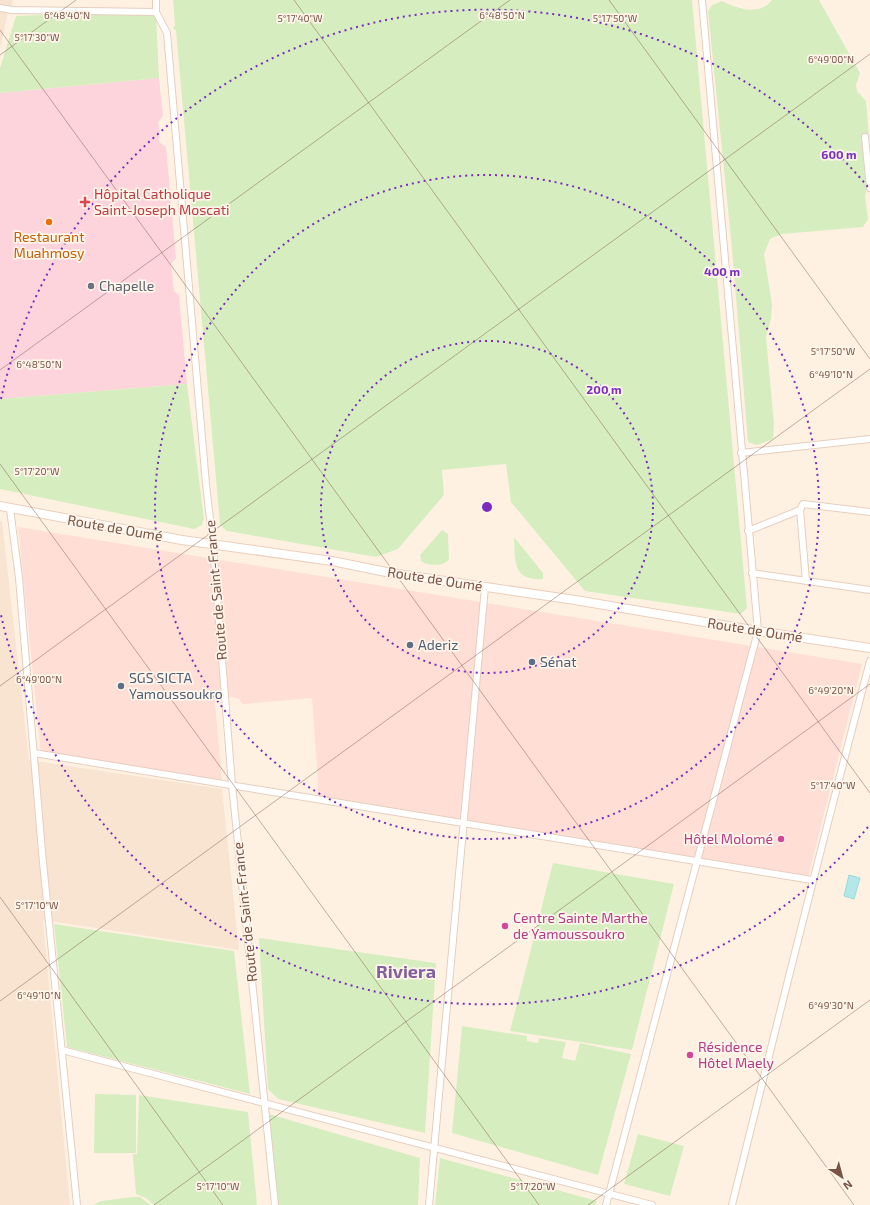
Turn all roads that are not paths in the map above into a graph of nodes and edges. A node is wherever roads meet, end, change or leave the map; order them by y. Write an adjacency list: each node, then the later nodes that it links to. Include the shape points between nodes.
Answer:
1 (156, 0): 4 (street, Route de Saint-France)
2 (702, 0): 8 (street)
3 (0, 8): 4 (street)
4 (156, 12): 14 (street, Route de Saint-France, via 167,33 204,468)
5 (865, 137): 6 (street)
6 (870, 188)
7 (870, 439): 8 (street)
8 (741, 453): 13 (street)
9 (0, 506): 10 (main road, Route de Oumé)
10 (10, 509): 14 (main road, Route de Oumé); 22 (street)
11 (800, 510): 12 (street, via 803,504); 13 (street); 16 (street)
12 (870, 512)
13 (748, 531): 15 (street)
14 (213, 545): 17 (main road, Route de Oumé, via 332,561 391,573); 23 (street, Route de Saint-France)
15 (752, 573): 16 (street); 19 (street)
16 (806, 581): 18 (street)
17 (486, 587): 19 (main road, Route de Oumé); 24 (street)
18 (870, 590)
19 (758, 631): 20 (main road, Route de Oumé); 25 (street)
20 (870, 648)
21 (870, 661): 26 (street)
22 (34, 753): 23 (street); 27 (street)
23 (232, 785): 24 (street); 28 (street, Route de Saint-France)
24 (463, 823): 25 (street); 29 (street)
25 (696, 861): 26 (street); 30 (street)
26 (812, 880): 36 (street, via 792,971)
27 (62, 1050): 28 (street); 31 (street)
28 (263, 1102): 29 (street); 32 (street, Route de Saint-France)
29 (435, 1147): 30 (street); 33 (street)
30 (609, 1193): 34 (street); 35 (street)
31 (77, 1205)
32 (275, 1205)
33 (429, 1205)
34 (606, 1205)
35 (652, 1205)
36 (732, 1205)

